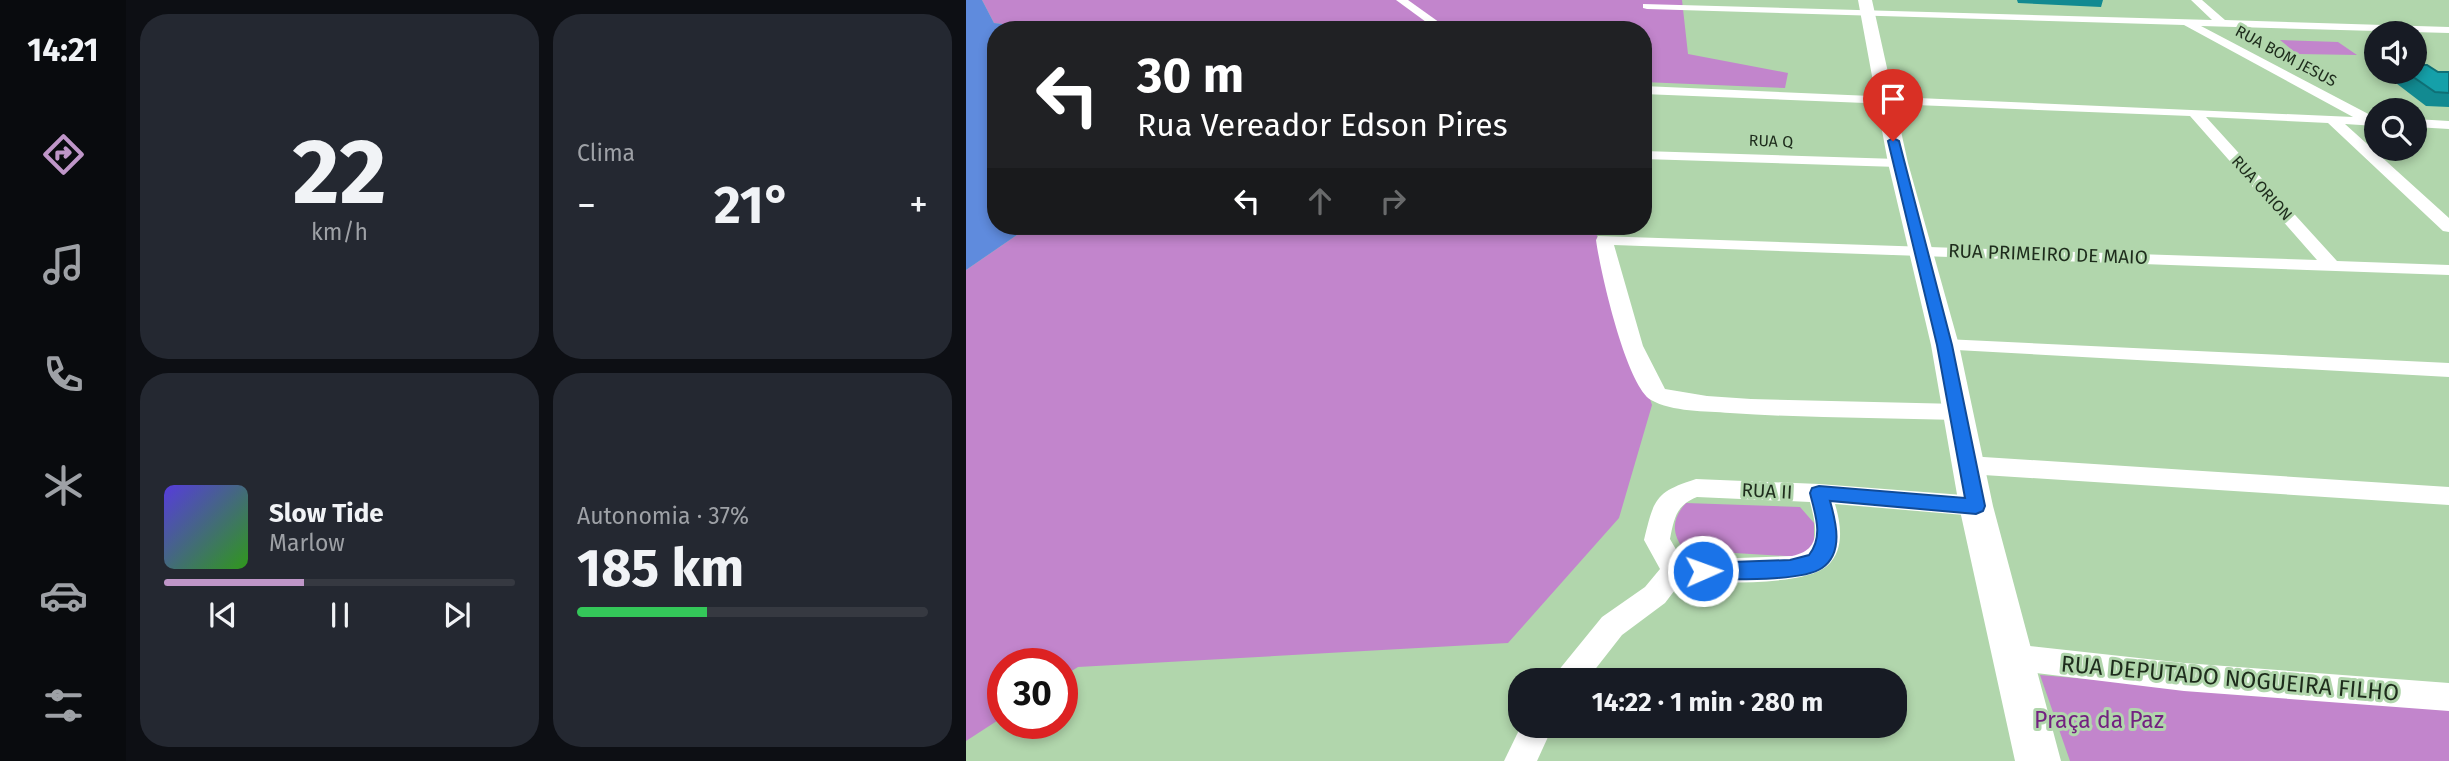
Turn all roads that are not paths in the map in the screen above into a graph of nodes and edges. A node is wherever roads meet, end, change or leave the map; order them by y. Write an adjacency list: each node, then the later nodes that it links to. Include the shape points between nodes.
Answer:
1 (1401, 0): 5 (street)
2 (2196, 0): 7 (street, RUA BOM JESUS)
3 (1647, 6): 4 (street)
4 (1867, 6): 6 (street); 10 (main road)
5 (1432, 21)
6 (2184, 21): 7 (street); 12 (street, RUA BOM JESUS)
7 (2220, 22): 8 (street)
8 (2449, 30)
9 (1652, 90): 10 (street)
10 (1885, 99): 11 (street); 18 (main road)
11 (2194, 111): 13 (street); 21 (street, RUA ORION)
12 (2364, 116)
13 (2333, 121): 14 (street); 19 (street)
14 (2364, 121)
15 (2427, 124): 16 (street)
16 (2449, 125)
17 (1652, 155): 18 (street, RUA Q)
18 (1898, 163): 20 (main road)
19 (2449, 227)
20 (1921, 249): 21 (street, RUA PRIMEIRO DE MAIO); 23 (main road); 25 (street, RUA PRIMEIRO DE MAIO, via 1604,239 1644,376 1661,397 1750,406)
21 (2330, 264): 22 (street, RUA PRIMEIRO DE MAIO)
22 (2449, 270)
23 (1945, 345): 24 (street); 25 (main road)
24 (2449, 370)
25 (1959, 412): 26 (main road)
26 (1968, 465): 28 (street); 29 (main road)
27 (1819, 493): 29 (street, RUA II); 30 (street, via 1827,541 1815,562 1790,568); 30 (street, RUA II, via 1683,491 1664,509 1657,540)
28 (2449, 496)
29 (1976, 506): 31 (main road)
30 (1674, 571): 32 (street, via 1656,595 1612,626)
31 (2012, 657): 33 (street, RUA DEPUTADO NOGUEIRA FILHO, via 2184,677); 36 (main road)
32 (1578, 668)
33 (2449, 697)
34 (1532, 738): 35 (street)
35 (1520, 761)
36 (2038, 761)

